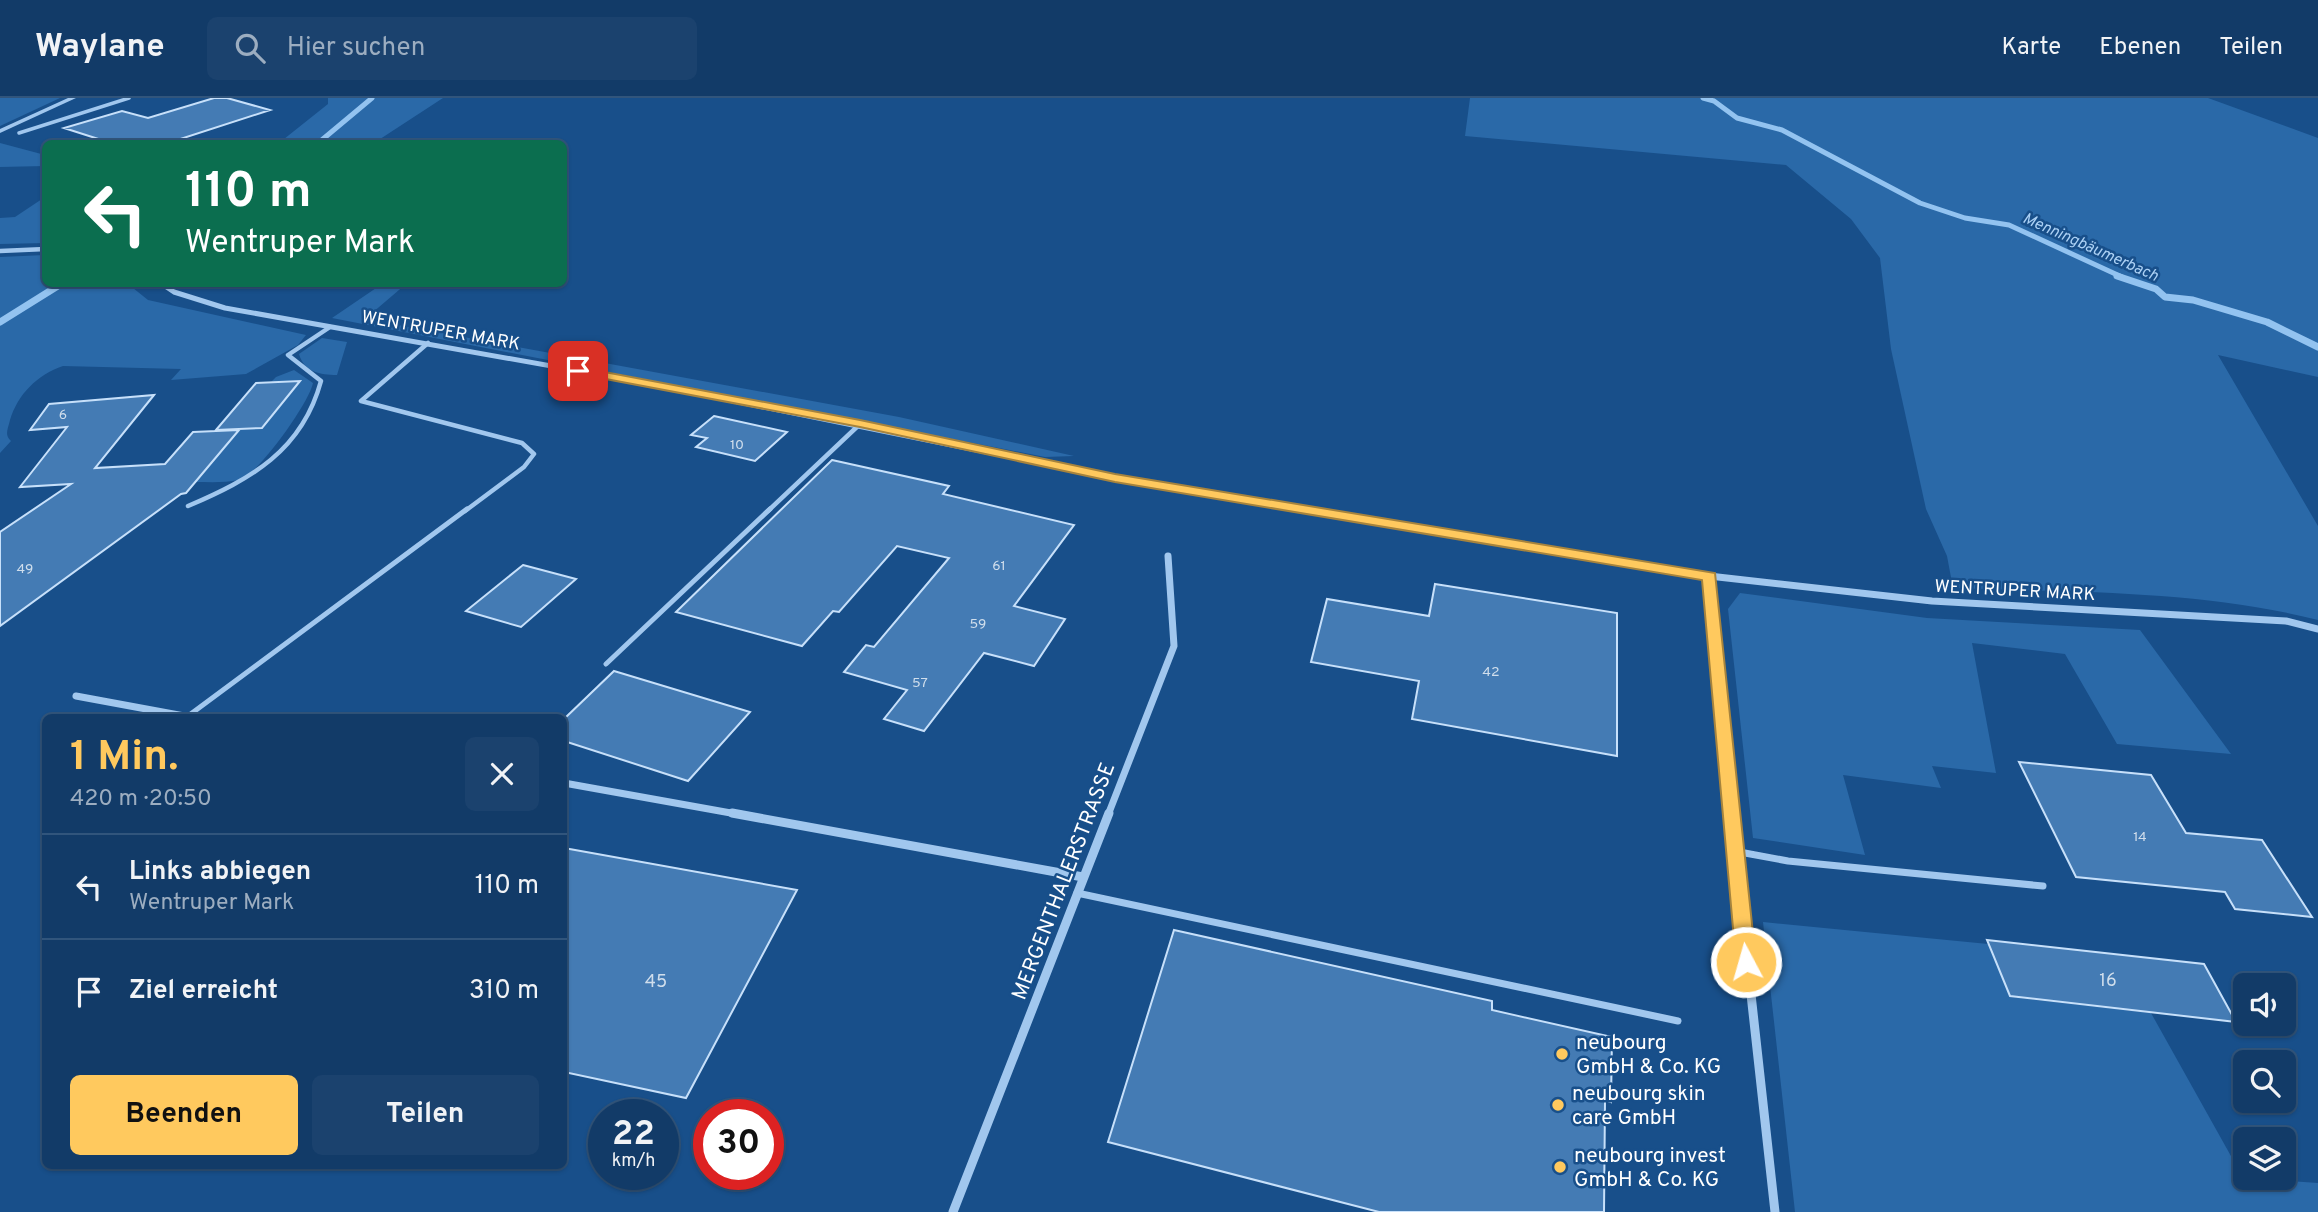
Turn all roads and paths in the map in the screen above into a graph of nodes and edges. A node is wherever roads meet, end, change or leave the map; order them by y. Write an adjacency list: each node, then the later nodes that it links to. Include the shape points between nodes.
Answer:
1 (73, 98): 3 (street)
2 (129, 98): 4 (lane)
3 (0, 131)
4 (19, 133)
5 (42, 249): 6 (street)
6 (0, 251)
7 (166, 287): 8 (street, WENTRUPER MARK, via 225,308)
8 (330, 327): 9 (street, WENTRUPER MARK); 11 (lane, via 288,355 321,381 319,398 304,425 247,479)
9 (428, 343): 10 (street, WENTRUPER MARK); 18 (lane, via 360,401 522,443 534,454 524,467)
10 (860, 424): 13 (street, WENTRUPER MARK, via 1115,478); 15 (lane)
11 (188, 506)
12 (1168, 556): 21 (street, MERGENTHALERSTRASSE, via 1174,646)
13 (1709, 576): 14 (street, WENTRUPER MARK, via 1932,601 2286,621); 20 (street)
14 (2318, 629)
15 (606, 664)
16 (76, 696): 17 (street)
17 (175, 714)
18 (195, 714)
19 (567, 784): 21 (street)
20 (1734, 851): 22 (lane, via 1788,861); 26 (street)
21 (1083, 877): 23 (street, MERGENTHALERSTRASSE)
22 (2043, 886)
23 (1077, 893): 24 (lane); 25 (street, MERGENTHALERSTRASSE)
24 (1678, 1021)
25 (953, 1212)
26 (1775, 1212)

